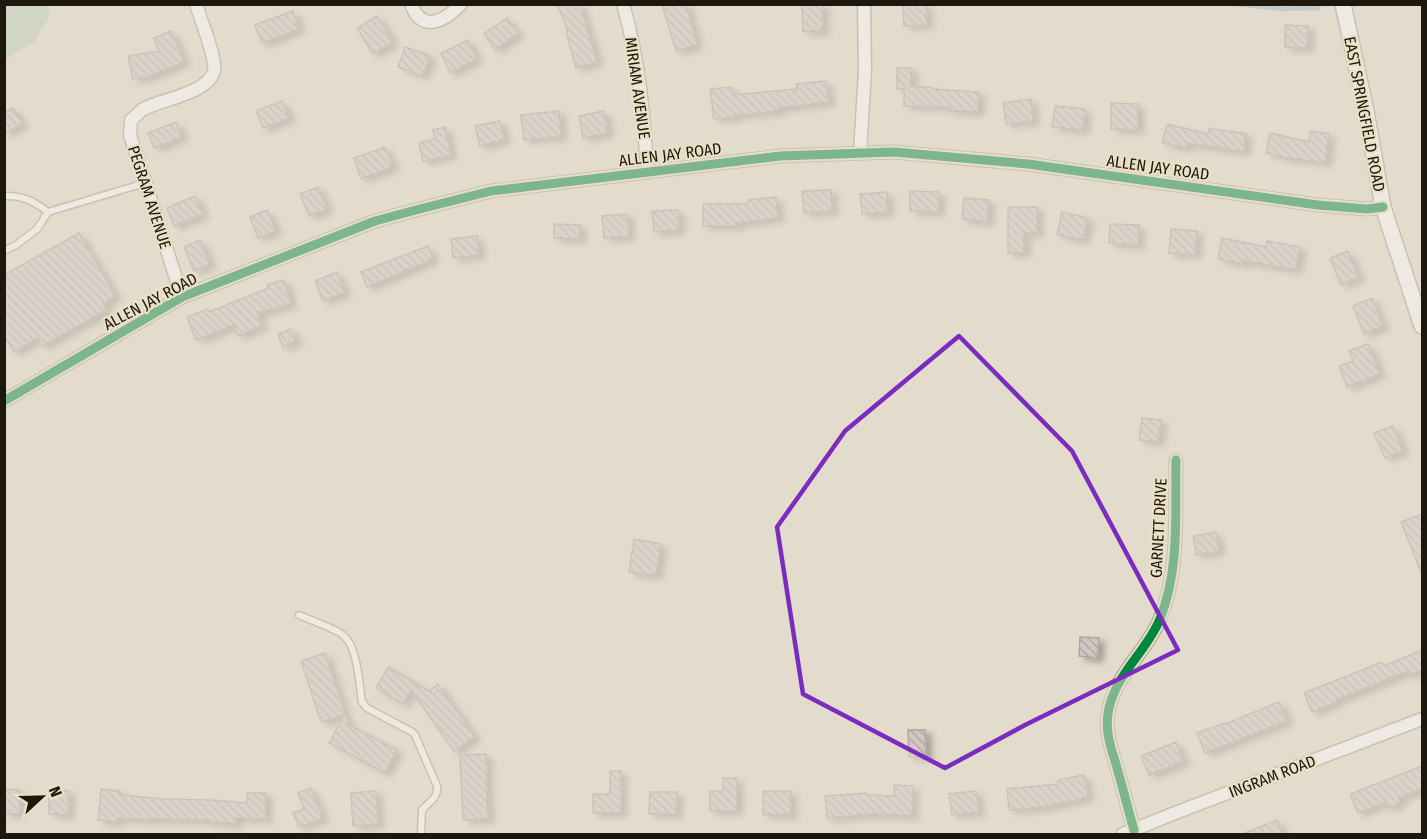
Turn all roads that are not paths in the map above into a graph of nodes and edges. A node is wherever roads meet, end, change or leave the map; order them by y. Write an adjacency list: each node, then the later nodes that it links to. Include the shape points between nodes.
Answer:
1 (196, 4): 9 (street, PEGRAM AVENUE, via 214,71 197,88 142,110 131,120 130,135)
2 (411, 4): 3 (street, via 425,22 447,17)
3 (461, 4)
4 (622, 4): 8 (street, MIRIAM AVENUE, via 639,77)
5 (864, 4): 7 (street)
6 (1343, 4): 11 (street, EAST SPRINGFIELD ROAD)
7 (860, 153): 8 (street, ALLEN JAY ROAD, via 780,156); 11 (street, ALLEN JAY ROAD, via 973,158 1318,205)
8 (647, 172): 14 (street, ALLEN JAY ROAD, via 491,191 412,210)
9 (145, 183): 12 (lane); 14 (street, PEGRAM AVENUE)
10 (4, 196): 12 (lane, via 34,201)
11 (1383, 207): 15 (street, EAST SPRINGFIELD ROAD)
12 (48, 212): 13 (lane, via 37,229)
13 (4, 251)
14 (182, 297): 16 (street, ALLEN JAY ROAD)
15 (1422, 326)
16 (5, 400)
17 (1176, 460): 20 (street, GARNETT DRIVE, via 1175,556 1168,595 1154,631 1117,684 1107,715 1109,745)
18 (299, 615): 21 (lane, via 342,634 353,649 362,702 415,735 438,791 422,810)
19 (1422, 719): 20 (street, INGRAM ROAD)
20 (1128, 832)
21 (421, 834)

